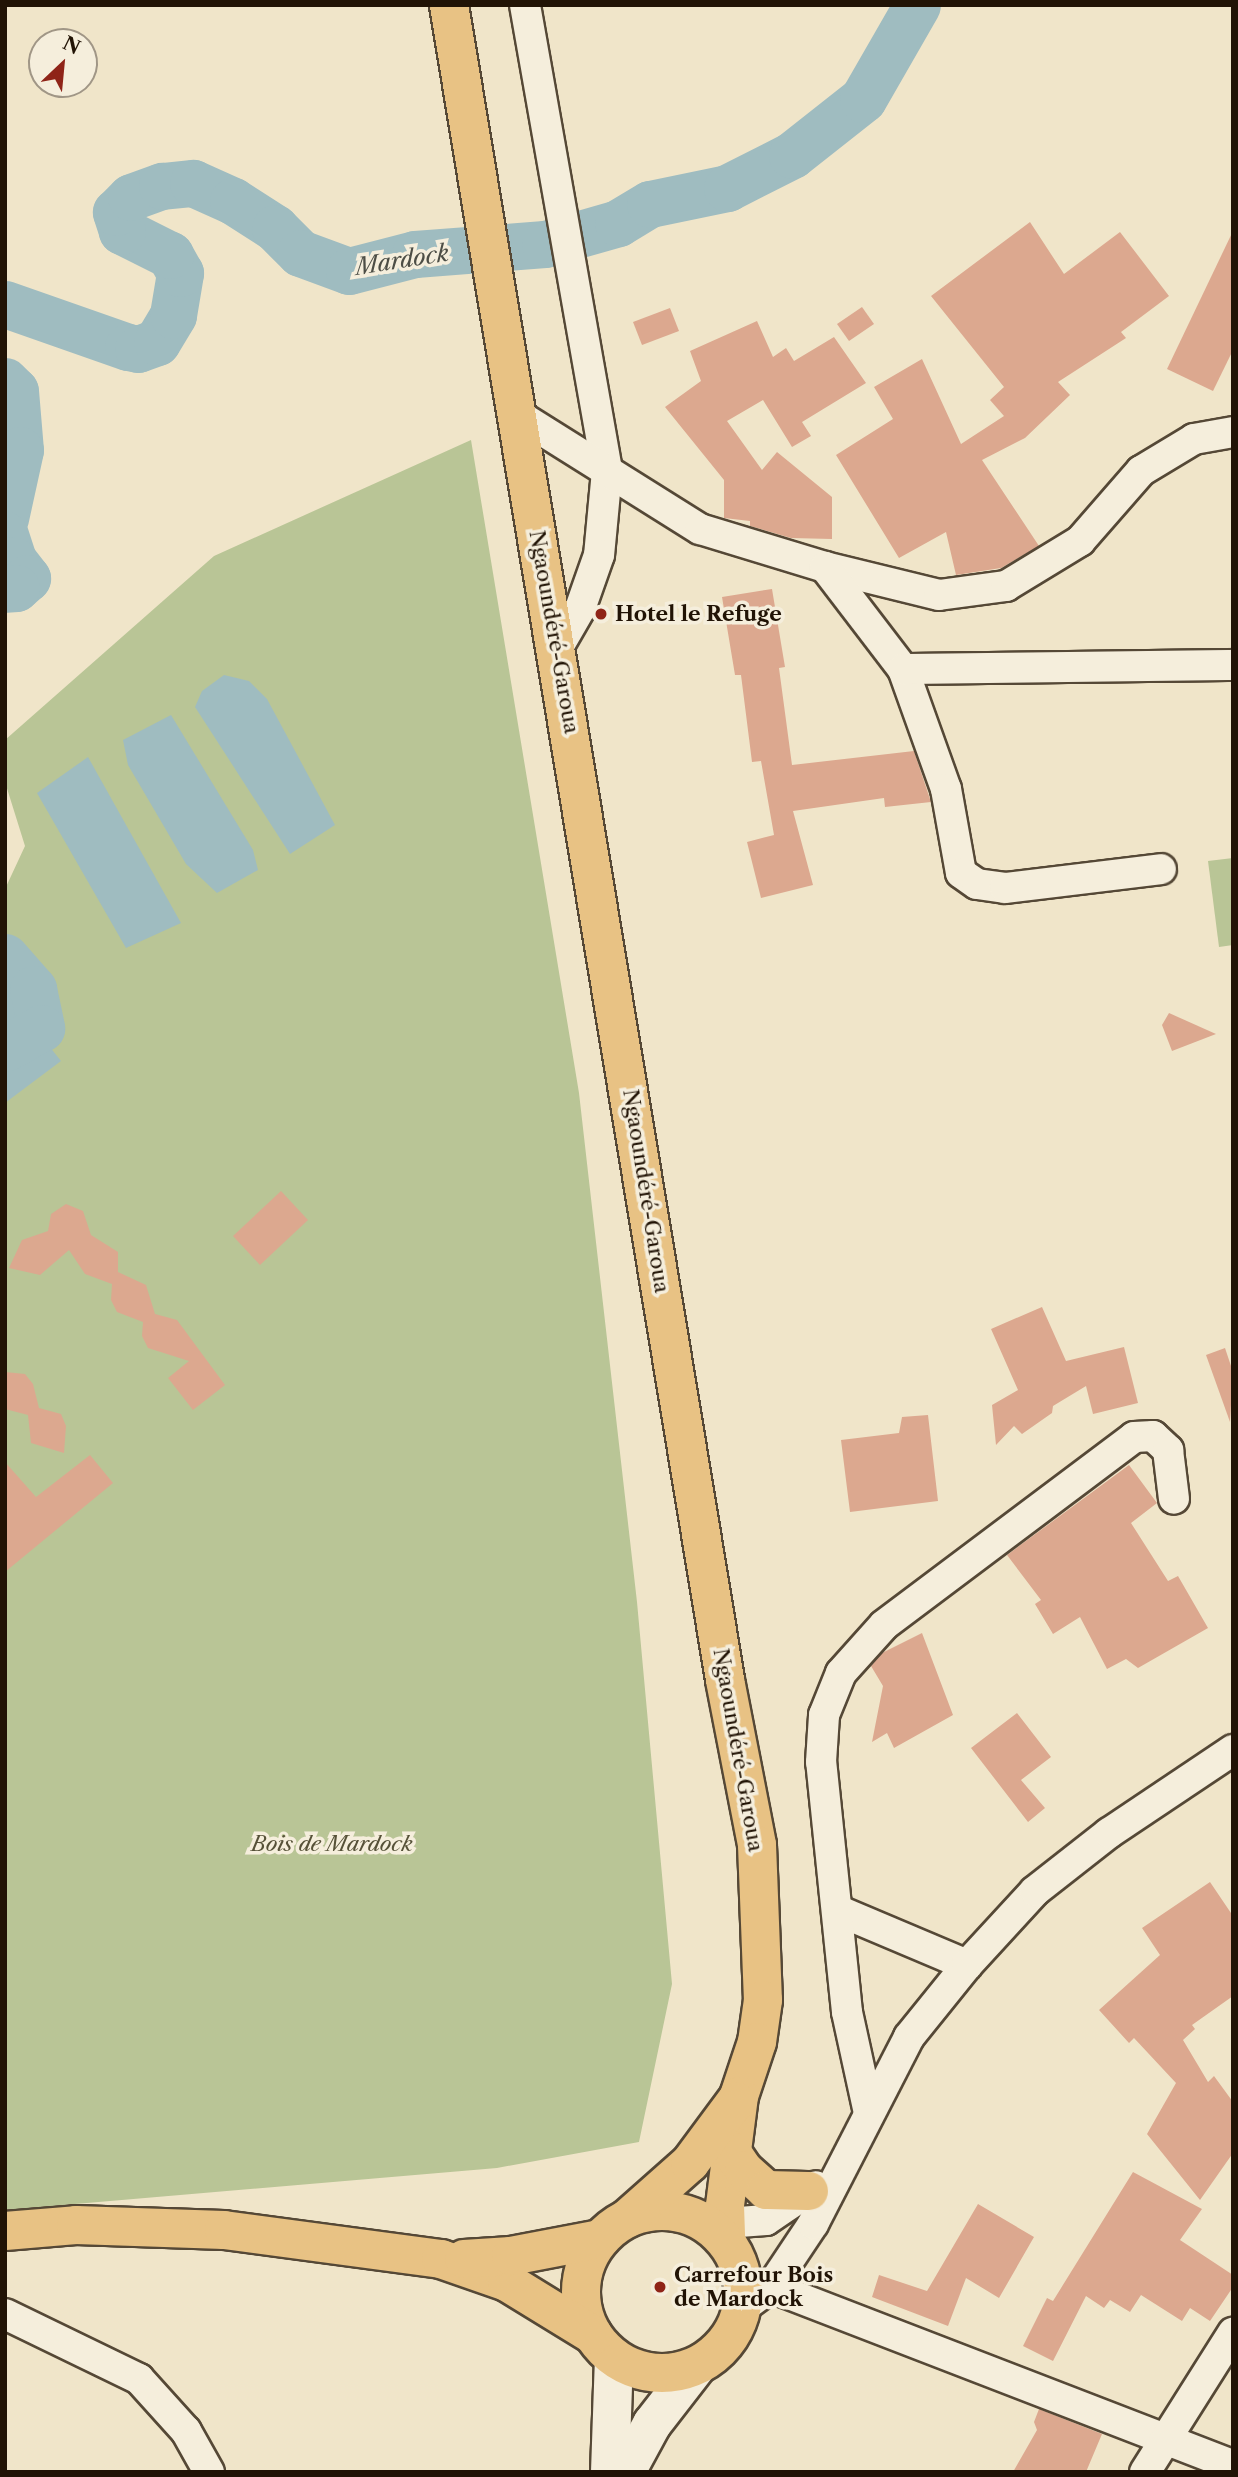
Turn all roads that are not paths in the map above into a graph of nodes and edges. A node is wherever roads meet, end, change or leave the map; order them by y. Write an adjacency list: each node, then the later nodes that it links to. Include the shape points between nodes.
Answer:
1 (449, 5): 3 (highway, Ngaoundéré-Garoua)
2 (525, 5): 5 (street)
3 (518, 415): 5 (street); 7 (highway, Ngaoundéré-Garoua)
4 (1233, 432): 6 (street, via 1194,439 1141,471 1080,541 1006,586 939,594)
5 (607, 471): 6 (street, via 700,529); 7 (street, via 600,555 580,609)
6 (825, 567): 9 (street)
7 (557, 649): 15 (highway, Ngaoundéré-Garoua, via 725,1680 757,1845 763,2000 757,2042)
8 (1233, 665): 9 (street)
9 (903, 669): 10 (street, via 946,789 961,873 977,884 1005,888)
10 (1161, 869)
11 (1174, 1499): 13 (street, via 1168,1450 1153,1436 1133,1437 884,1625 841,1673 824,1715 821,1762)
12 (1227, 1750): 14 (street, via 1035,1891)
13 (839, 1911): 14 (street); 16 (street, via 847,2012)
14 (967, 1965): 16 (street, via 909,2037)
15 (739, 2096): 17 (highway, Ngaoundéré-Garoua); 20 (highway, Ngaoundéré-Garoua, via 690,2164)
16 (869, 2113): 18 (street)
17 (731, 2151): 19 (highway, via 766,2190); 22 (highway, Ngaoundéré-Garoua)
18 (841, 2166): 19 (street); 24 (street, via 813,2224)
19 (809, 2191): 22 (street, via 766,2220)
20 (613, 2228): 22 (highway, via 653,2211 681,2213); 23 (highway, via 511,2256); 27 (highway, via 583,2269 582,2280 581,2303)
21 (5, 2231): 23 (highway, via 76,2225 224,2230)
22 (726, 2232): 24 (highway)
23 (441, 2259): 27 (highway, via 507,2282)
24 (757, 2298): 28 (highway, via 727,2342); 29 (street)
25 (5, 2314): 31 (street, via 139,2379 186,2431)
26 (1233, 2333): 29 (street)
27 (603, 2346): 28 (highway, via 640,2370 669,2373); 32 (main road)
28 (697, 2366): 33 (main road, via 652,2424)
29 (1165, 2439): 30 (street); 34 (street)
30 (1233, 2465)
31 (209, 2472)
32 (610, 2472)
33 (626, 2472)
34 (1145, 2472)

